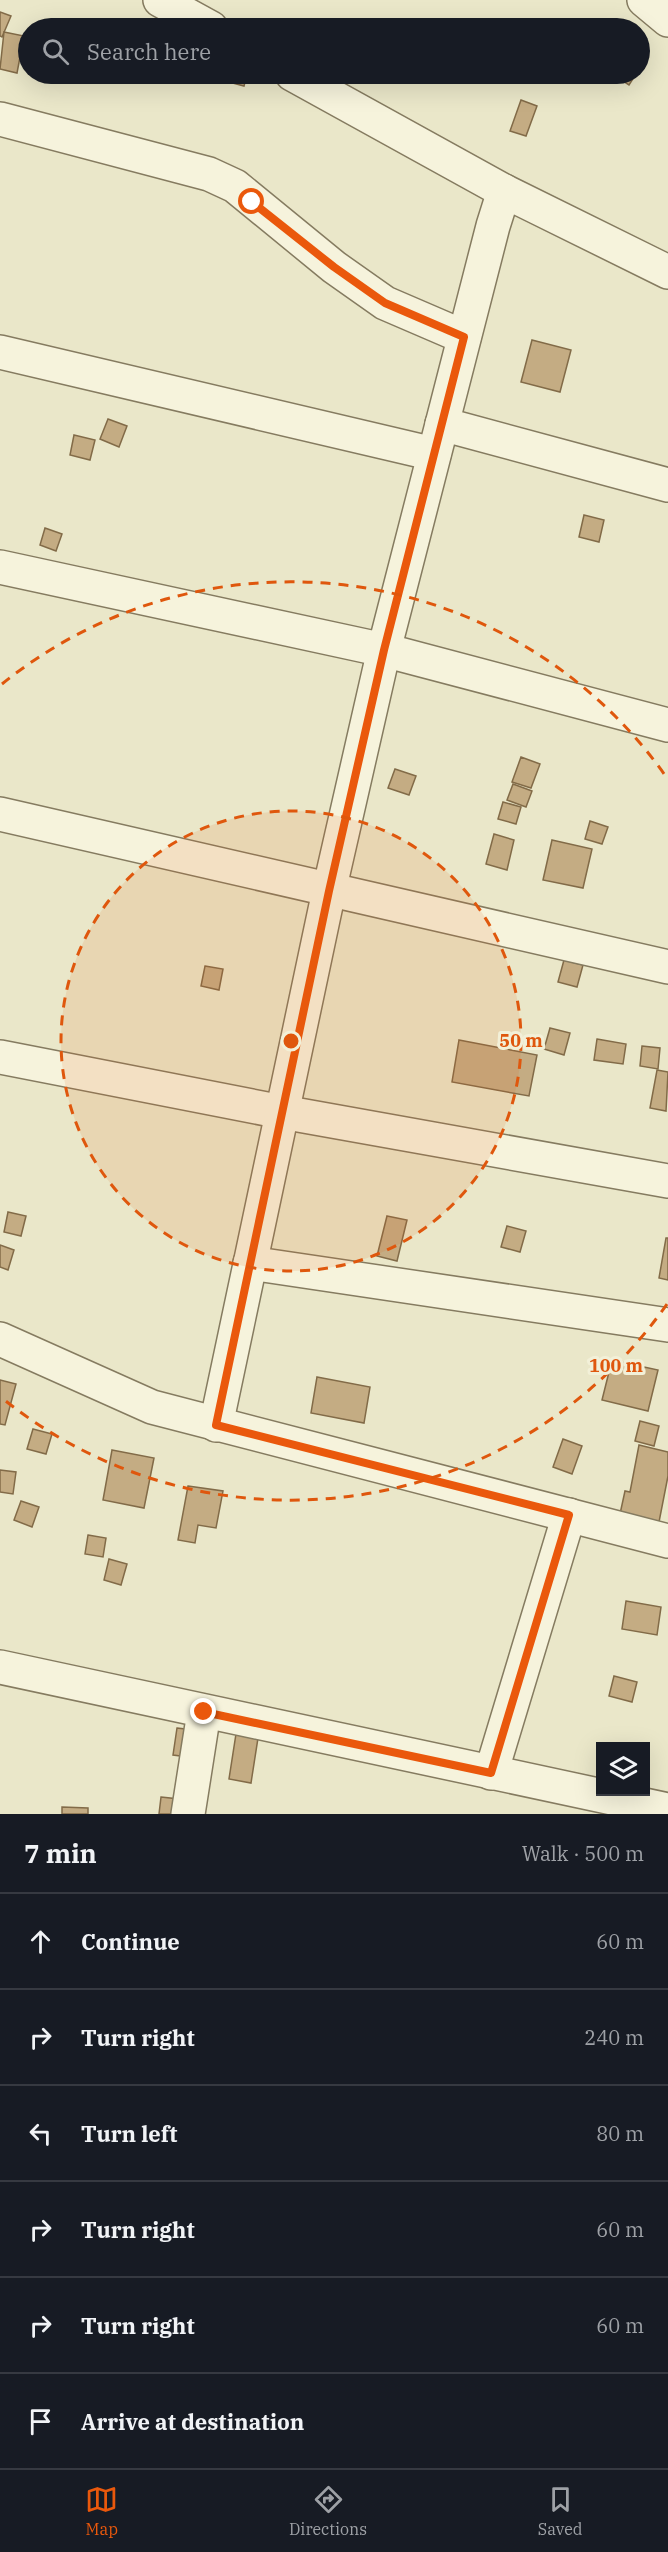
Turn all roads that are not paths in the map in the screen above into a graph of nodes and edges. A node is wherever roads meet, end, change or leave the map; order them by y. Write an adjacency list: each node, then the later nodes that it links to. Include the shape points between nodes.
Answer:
1 (160, 0): 2 (street)
2 (193, 18)
3 (310, 84): 5 (street)
4 (0, 119): 7 (street, via 209,174 235,186 385,303)
5 (504, 190): 6 (street); 7 (street)
6 (668, 272)
7 (464, 337): 9 (street)
8 (0, 352): 9 (street)
9 (438, 439): 10 (street); 12 (street)
10 (668, 485)
11 (0, 567): 12 (street)
12 (384, 650): 13 (street); 15 (street)
13 (668, 725)
14 (0, 814): 15 (street)
15 (329, 891): 16 (street); 18 (street)
16 (668, 967)
17 (0, 1057): 18 (street)
18 (282, 1112): 19 (street); 20 (street)
19 (668, 1181)
20 (250, 1263): 21 (street); 23 (street)
21 (668, 1325)
22 (0, 1339): 23 (street, via 152,1407)
23 (216, 1425): 24 (street)
24 (569, 1515): 25 (street); 28 (street)
25 (668, 1541)
26 (0, 1667): 27 (street)
27 (204, 1712): 28 (street); 30 (street)
28 (491, 1773): 29 (street)
29 (668, 1810)
30 (188, 1814)

